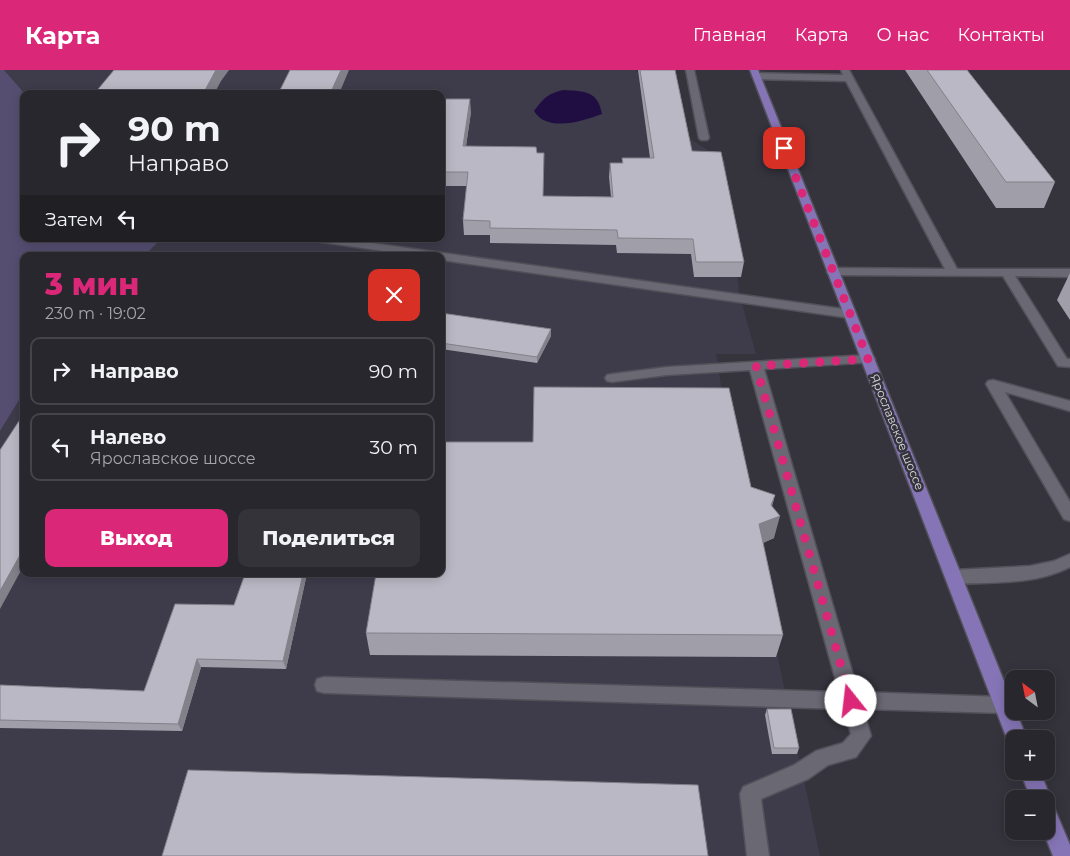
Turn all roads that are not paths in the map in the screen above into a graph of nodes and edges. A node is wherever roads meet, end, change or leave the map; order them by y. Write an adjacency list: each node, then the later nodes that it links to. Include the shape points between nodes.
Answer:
1 (690, 70): 4 (lane)
2 (755, 73): 3 (lane); 8 (main road, Ярославское шоссе)
3 (847, 74): 9 (lane)
4 (704, 138)
5 (342, 242): 6 (lane)
6 (413, 252)
7 (445, 257): 12 (lane)
8 (833, 272): 9 (lane); 12 (main road, Ярославское шоссе)
9 (954, 272): 10 (lane)
10 (1006, 272): 11 (lane); 14 (lane, via 1063,363)
11 (1070, 273)
12 (850, 314): 13 (main road, Ярославское шоссе)
13 (868, 359): 15 (lane); 20 (main road, Ярославское шоссе)
14 (1070, 363)
15 (756, 366): 16 (lane); 22 (lane)
16 (612, 378)
17 (1070, 406): 18 (lane, via 993,384)
18 (1070, 515)
19 (1070, 560): 20 (lane, via 1060,567 1039,571)
20 (954, 577): 23 (main road, Ярославское шоссе)
21 (324, 685): 22 (lane)
22 (851, 701): 23 (lane); 26 (lane, via 861,736 849,751 823,757 801,772 750,794)
23 (1003, 705): 24 (main road, Ярославское шоссе)
24 (1013, 730)
25 (1055, 834): 27 (main road)
26 (758, 856)
27 (1064, 856)

